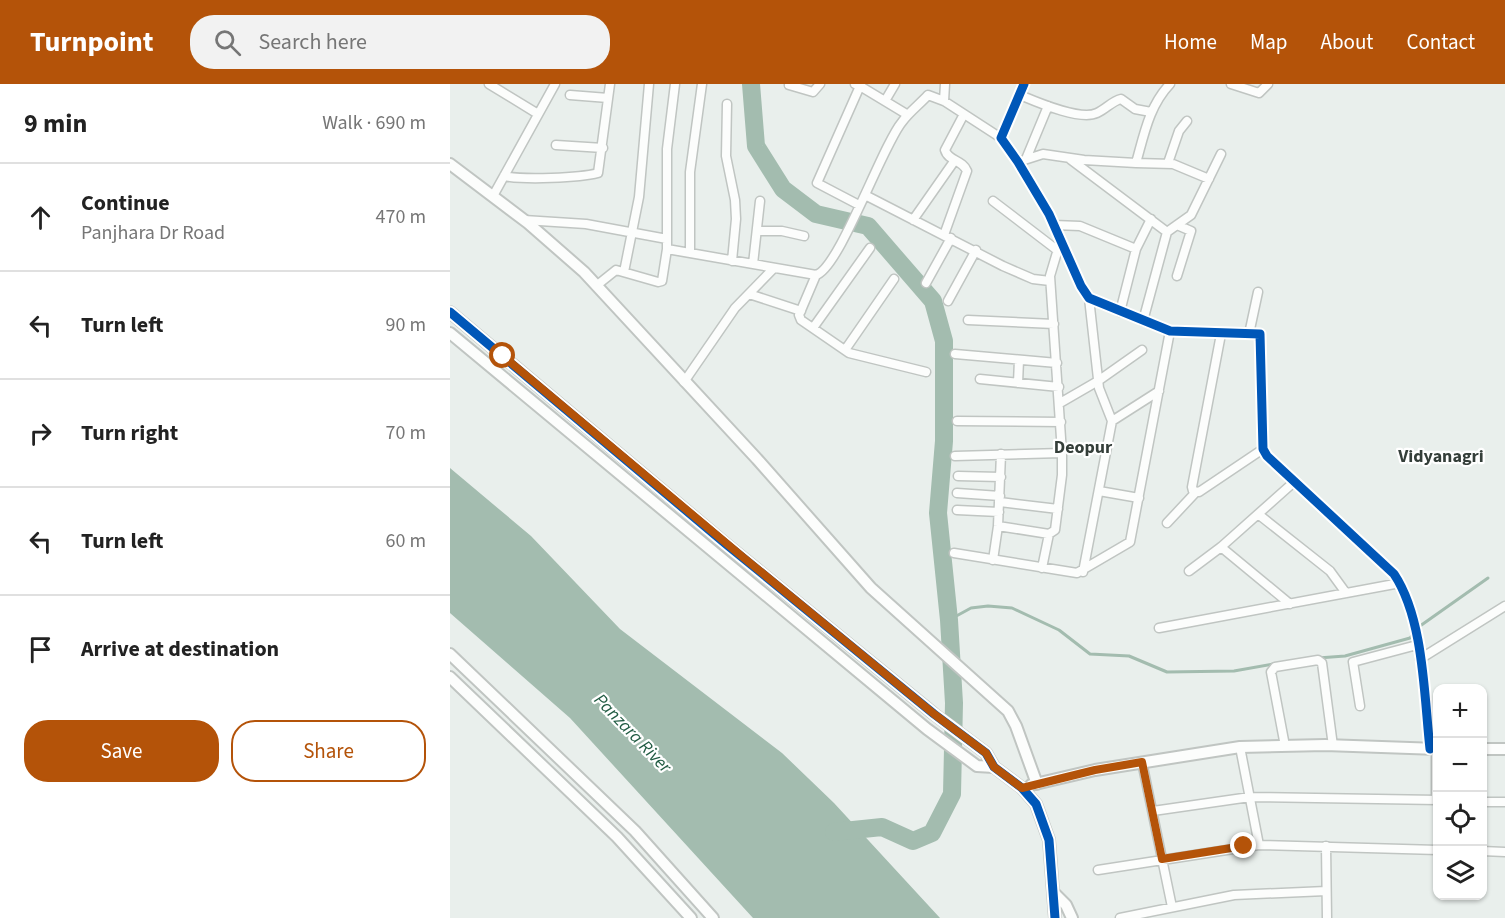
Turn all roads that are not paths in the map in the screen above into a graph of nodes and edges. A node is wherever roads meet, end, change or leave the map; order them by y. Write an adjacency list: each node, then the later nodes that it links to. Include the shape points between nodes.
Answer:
1 (489, 84): 24 (street)
2 (555, 84): 24 (street)
3 (610, 84): 18 (street)
4 (650, 84): 52 (street)
5 (675, 84): 55 (street, via 667,149)
6 (702, 84): 62 (street, via 690,172)
7 (820, 84): 15 (street, via 813,92)
8 (895, 84): 19 (street)
9 (945, 84): 20 (street)
10 (1024, 84): 17 (street)
11 (1170, 84): 23 (street, via 1158,96)
12 (1233, 84): 13 (street, via 1259,93)
13 (1268, 84)
14 (859, 85): 19 (street); 44 (street, via 816,183)
15 (789, 86)
16 (570, 95): 18 (street)
17 (1020, 95): 22 (street); 28 (street)
18 (608, 98): 30 (street)
19 (885, 101): 26 (street)
20 (944, 101): 25 (street); 26 (street, via 928,96)
21 (727, 104): 63 (street, via 726,156 736,219)
22 (1048, 106): 23 (street, via 1094,115 1121,99 1136,109); 34 (street)
23 (1151, 112): 35 (street)
24 (538, 114): 38 (street)
25 (964, 114): 28 (street); 33 (street, via 945,150)
26 (908, 115): 40 (street)
27 (1187, 121): 36 (street, via 1179,131)
28 (1000, 138): 34 (street)
29 (556, 145): 30 (street)
30 (603, 148): 38 (street, via 600,171 596,174 530,180)
31 (1221, 154): 39 (street)
32 (1070, 159): 34 (street, via 1042,154); 35 (street); 45 (street)
33 (955, 160): 47 (street); 54 (street, via 967,171)
34 (1022, 161): 48 (street)
35 (1136, 163): 36 (street)
36 (1168, 163): 39 (street)
37 (450, 164): 41 (street)
38 (504, 176): 41 (street)
39 (1209, 179): 49 (street, via 1191,214)
40 (865, 195): 44 (street); 47 (street)
41 (493, 196): 46 (street)
42 (760, 201): 50 (street)
43 (993, 201): 61 (street)
44 (859, 205): 67 (street, via 825,270)
45 (1151, 219): 51 (street); 59 (street)
46 (524, 220): 52 (street, via 586,224); 72 (street)
47 (913, 220): 54 (street)
48 (1054, 225): 56 (street); 59 (street, via 1080,226)
49 (1177, 225): 51 (street); 68 (street, via 1191,231)
50 (758, 231): 53 (street); 64 (street)
51 (1167, 232): 81 (street)
52 (632, 233): 55 (street); 66 (street)
53 (804, 236)
54 (948, 236): 60 (street); 71 (street)
55 (667, 239): 58 (street)
56 (1061, 239): 61 (street); 75 (street)
57 (870, 248): 83 (street)
58 (667, 249): 62 (street); 66 (street, via 662,280)
59 (1137, 249): 79 (street)
60 (976, 250): 70 (street, via 1019,273); 76 (street)
61 (1057, 250): 70 (street)
62 (690, 253): 63 (street)
63 (732, 261): 64 (street)
64 (753, 264): 65 (street)
65 (774, 268): 67 (street); 74 (street)
66 (624, 272): 72 (street, via 612,272)
67 (816, 275): 77 (street)
68 (1177, 276)
69 (894, 279): 88 (street)
70 (1050, 281): 82 (street)
71 (926, 283)
72 (596, 286): 96 (street)
73 (1258, 292): 87 (street)
74 (749, 294): 77 (street); 96 (street)
75 (1089, 298): 79 (street); 95 (street)
76 (948, 302)
77 (801, 310): 83 (street, via 800,318)
78 (450, 312): 147 (street, via 986,753)
79 (1120, 312): 81 (street)
80 (969, 320): 82 (street)
81 (1143, 321): 84 (street)
82 (1054, 324): 92 (street)
83 (813, 328): 88 (street)
84 (1170, 331): 86 (street); 99 (street)
85 (450, 333): 147 (street, via 927,729 977,766)
86 (1221, 334): 87 (street); 112 (street, via 1192,488)
87 (1249, 334): 104 (street, via 1260,334)
88 (845, 350): 93 (street)
89 (1142, 350): 95 (street)
90 (955, 354): 91 (street)
91 (1019, 360): 92 (street); 97 (street)
92 (1057, 363): 98 (street)
93 (926, 372)
94 (980, 380): 97 (street)
95 (1098, 381): 100 (street); 102 (street)
96 (684, 382): 148 (street, via 871,588 1008,711)
97 (1018, 383): 98 (street)
98 (1059, 387): 100 (street)
99 (1159, 392): 102 (street); 114 (street)
100 (1060, 403): 103 (street)
101 (957, 421): 103 (street)
102 (1112, 421): 111 (street)
103 (1061, 422): 105 (street)
104 (1263, 449): 110 (street); 112 (street)
105 (1062, 453): 106 (street); 116 (street)
106 (1001, 454): 107 (street); 109 (street)
107 (955, 456)
108 (958, 476): 109 (street)
109 (1001, 477): 115 (street)
110 (1294, 482): 119 (street); 129 (street)
111 (1099, 491): 114 (street); 128 (street)
112 (1196, 492): 120 (street)
113 (957, 493): 115 (street)
114 (1138, 498): 128 (street, via 1130,542)
115 (1000, 499): 116 (street); 118 (street)
116 (1058, 509): 122 (street, via 1055,530)
117 (957, 510): 118 (street)
118 (999, 512): 121 (street)
119 (1258, 514): 123 (street); 130 (street, via 1330,571)
120 (1167, 523)
121 (998, 526): 122 (street); 125 (street)
122 (1049, 534): 126 (street)
123 (1221, 547): 127 (street); 131 (street)
124 (954, 553): 125 (street)
125 (993, 560): 126 (street)
126 (1042, 568): 128 (street)
127 (1189, 571)
128 (1083, 572)
129 (1400, 583): 130 (street); 134 (street)
130 (1346, 593): 131 (street)
131 (1290, 604): 133 (street)
132 (1505, 606): 136 (street)
133 (1160, 627)
134 (1417, 645): 136 (street); 138 (street, via 1353,662)
135 (450, 654): 166 (street, via 635,831)
136 (1420, 659): 139 (street)
137 (450, 677): 165 (street, via 617,837)
138 (1360, 706)
139 (1433, 743)
140 (1285, 746): 141 (street); 141 (street, via 1271,672 1275,667 1318,660 1322,663); 142 (street)
141 (1333, 746): 143 (street)
142 (1240, 747): 146 (street); 150 (street)
143 (1433, 749)
144 (1487, 749): 145 (street)
145 (1505, 749)
146 (1142, 762): 148 (street); 154 (street)
147 (994, 767): 149 (street)
148 (1037, 784): 149 (street)
149 (1022, 788): 163 (street, via 1044,819)
150 (1250, 797): 151 (street); 154 (street); 155 (street)
151 (1433, 800)
152 (1487, 802): 153 (street)
153 (1505, 802)
154 (1153, 811): 160 (street)
155 (1259, 845): 156 (street); 160 (street)
156 (1326, 846): 157 (street); 162 (street)
157 (1433, 850)
158 (1487, 851): 159 (street)
159 (1505, 852)
160 (1162, 859): 161 (street); 164 (street)
161 (1098, 870)
162 (1326, 891): 164 (street, via 1251,893); 170 (street)
163 (1055, 894): 167 (street); 168 (street)
164 (1172, 907): 169 (street)
165 (691, 918)
166 (713, 918)
167 (1055, 918)
168 (1072, 918)
169 (1120, 918)
170 (1327, 918)

